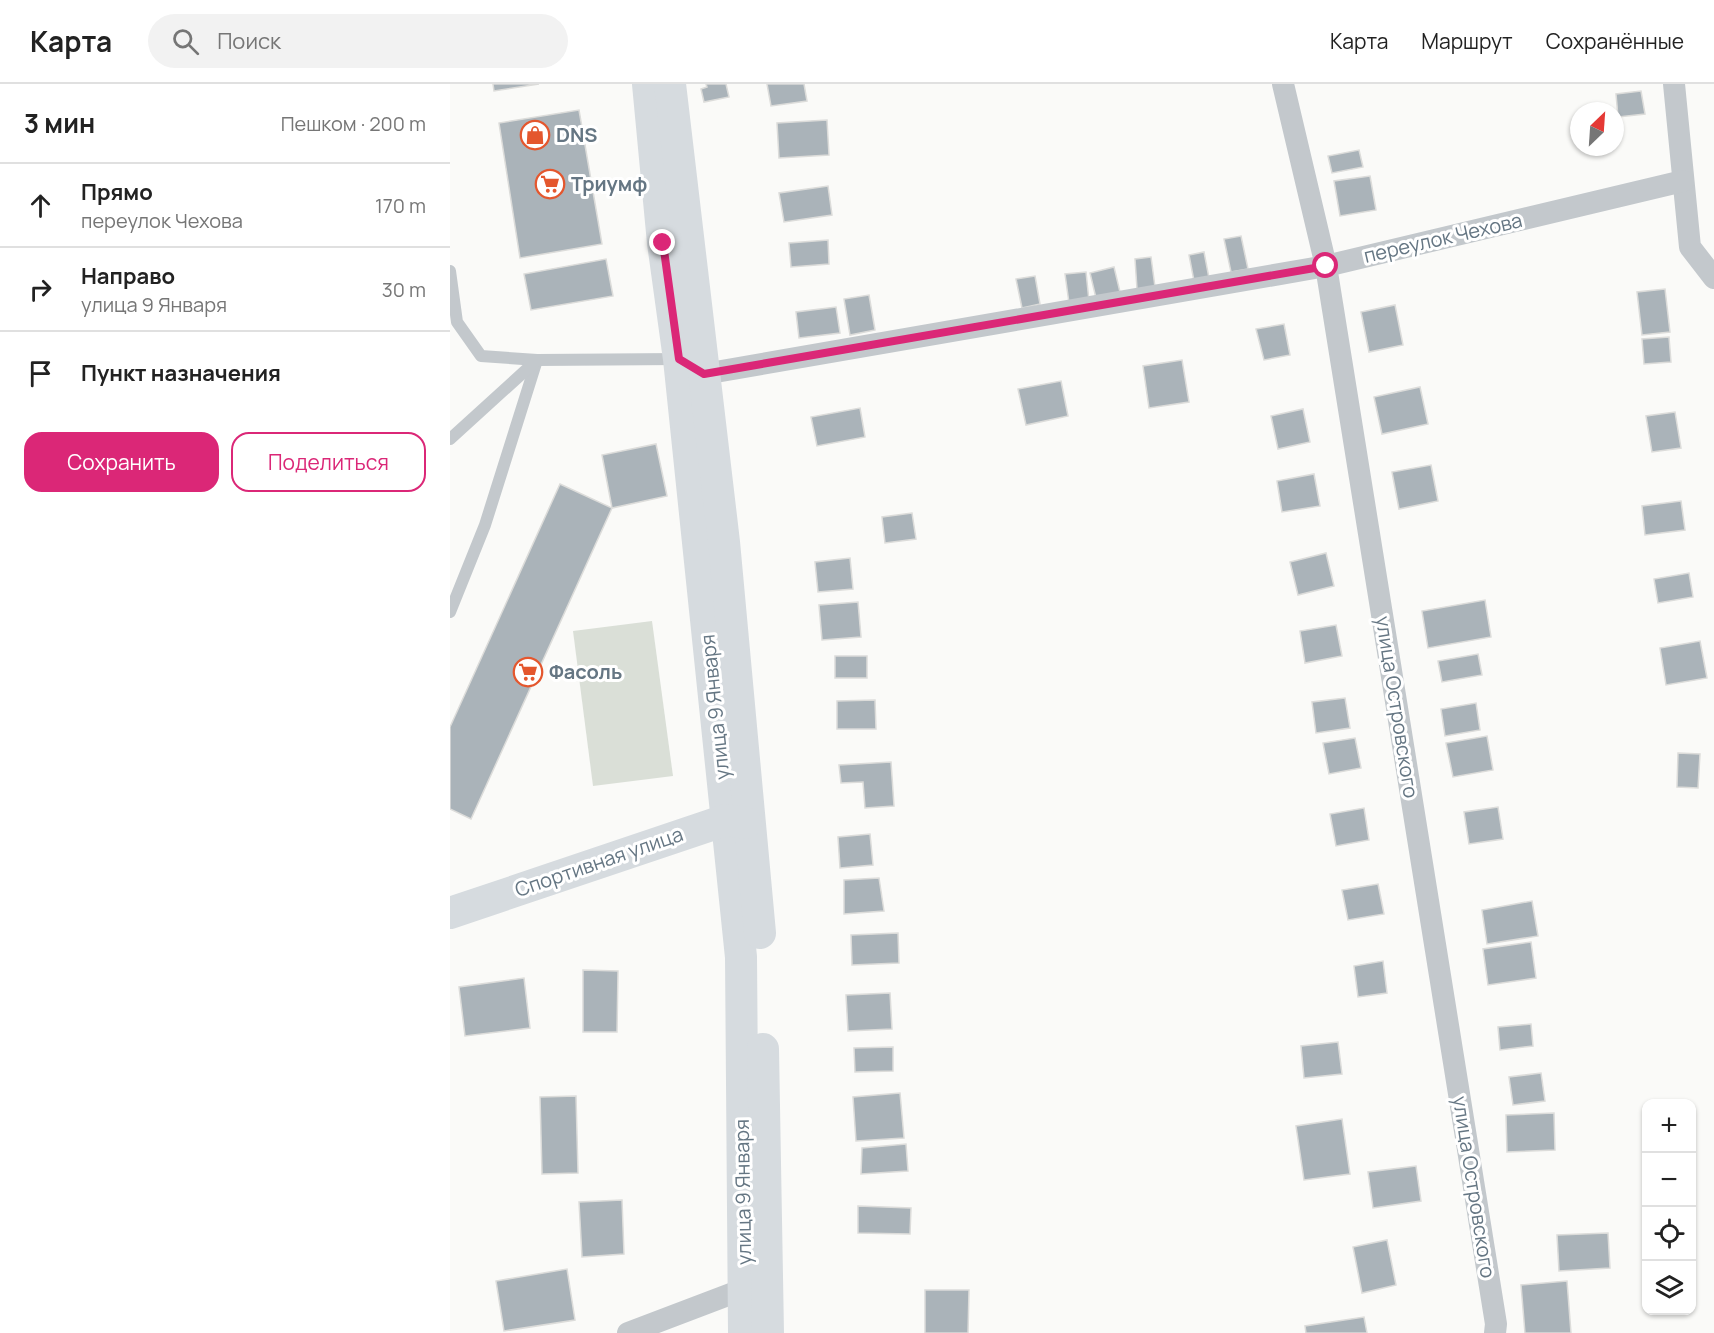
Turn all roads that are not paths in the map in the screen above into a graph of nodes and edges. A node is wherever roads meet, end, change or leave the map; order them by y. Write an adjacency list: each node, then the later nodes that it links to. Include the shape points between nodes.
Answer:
1 (648, 84): 10 (main road, улица 9 Января, via 663,243)
2 (670, 84): 10 (main road, улица 9 Января)
3 (1283, 84): 6 (street, улица Островского)
4 (1674, 84): 5 (street)
5 (1683, 181): 6 (street, переулок Чехова); 8 (street, via 1690,247)
6 (1326, 266): 10 (street, переулок Чехова); 19 (street, улица Островского)
7 (450, 271): 9 (lane, via 457,322 481,356)
8 (1714, 278)
9 (537, 360): 10 (lane); 11 (lane); 12 (lane, via 485,525)
10 (692, 366): 13 (main road, улица 9 Января, via 724,542)
11 (450, 439)
12 (450, 612)
13 (738, 822): 14 (main road, Спортивная улица); 15 (main road, улица 9 Января, via 762,957)
14 (450, 913)
15 (755, 1284): 16 (street); 17 (main road, улица 9 Января); 18 (main road, улица 9 Января)
16 (627, 1333)
17 (744, 1333)
18 (768, 1333)
19 (1495, 1333)

